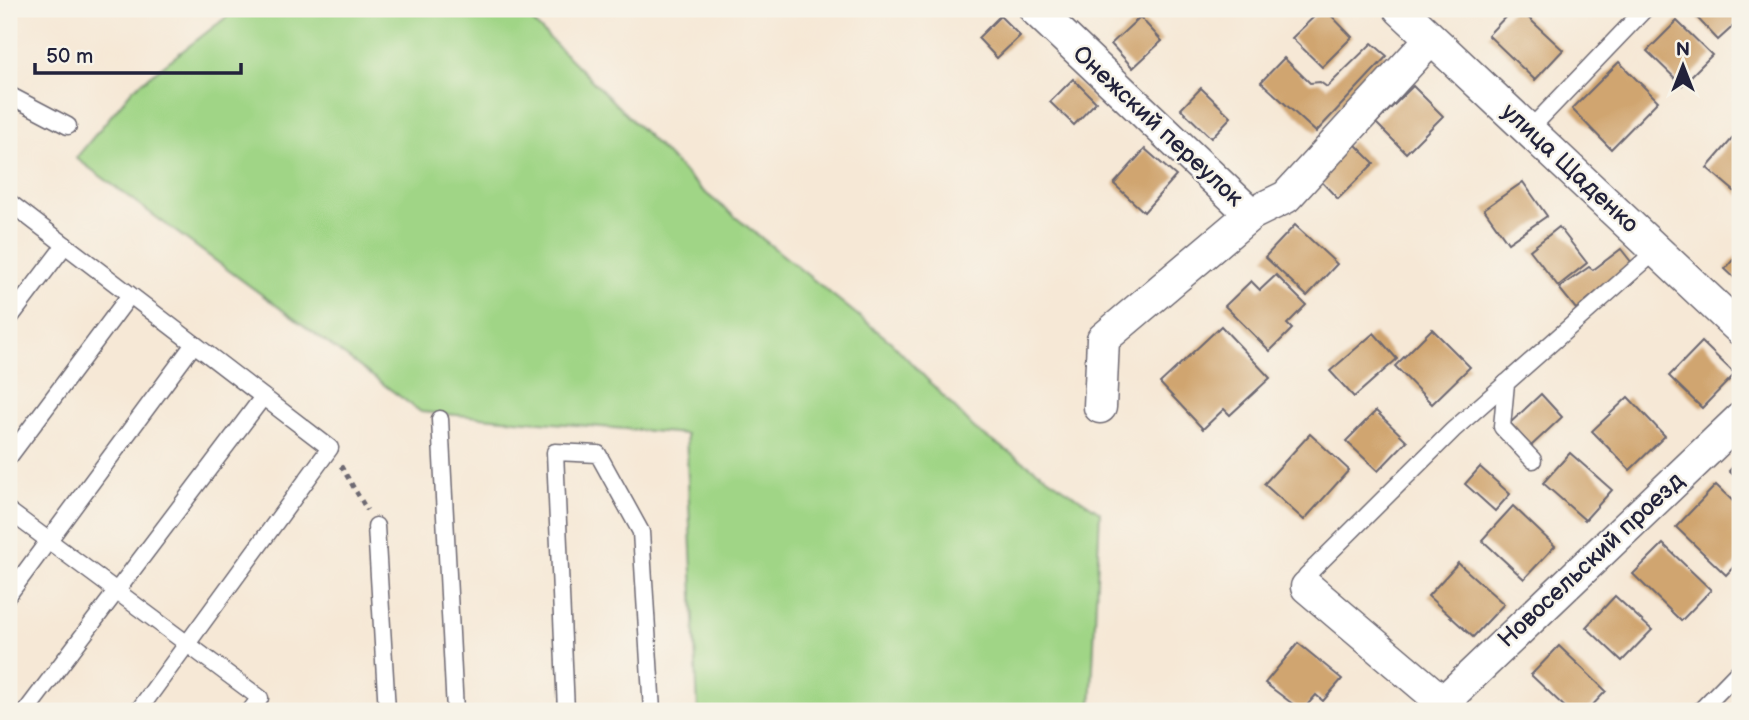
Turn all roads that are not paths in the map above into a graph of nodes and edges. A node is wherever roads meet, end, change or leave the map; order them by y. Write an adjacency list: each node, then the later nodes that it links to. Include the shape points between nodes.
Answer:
1 (1035, 9): 9 (street, Онежский переулок)
2 (1400, 9): 4 (street, улица Щаденко)
3 (1645, 9): 7 (lane)
4 (1430, 40): 7 (street, улица Щаденко); 9 (street, via 1286,197)
5 (9, 95): 6 (lane)
6 (68, 127)
7 (1529, 130): 11 (street, улица Щаденко)
8 (9, 202): 10 (lane)
9 (1251, 214): 18 (street, via 1103,340)
10 (65, 245): 12 (lane); 13 (lane)
11 (1658, 249): 14 (street, улица Щаденко); 16 (lane)
12 (131, 295): 15 (lane); 21 (lane)
13 (9, 319)
14 (1740, 328)
15 (194, 344): 17 (lane); 25 (lane)
16 (1506, 383): 22 (lane, via 1502,427); 26 (lane, via 1452,430 1306,576)
17 (263, 397): 27 (lane); 29 (lane, via 330,448)
18 (1100, 407)
19 (440, 419): 36 (lane)
20 (1740, 419): 31 (street, Новосельский проезд)
21 (9, 457)
22 (1533, 460)
23 (9, 510): 25 (lane)
24 (376, 526): 35 (lane)
25 (49, 541): 27 (lane); 28 (lane)
26 (1307, 586): 31 (street)
27 (117, 591): 29 (lane); 32 (lane)
28 (9, 594)
29 (187, 644): 33 (lane); 34 (lane, via 260,698)
30 (1740, 670): 39 (lane)
31 (1443, 708)
32 (26, 711)
33 (138, 711)
34 (250, 711)
35 (387, 711)
36 (456, 711)
37 (566, 711): 38 (lane, via 555,452 598,454 641,532)
38 (652, 711)
39 (1700, 711)

